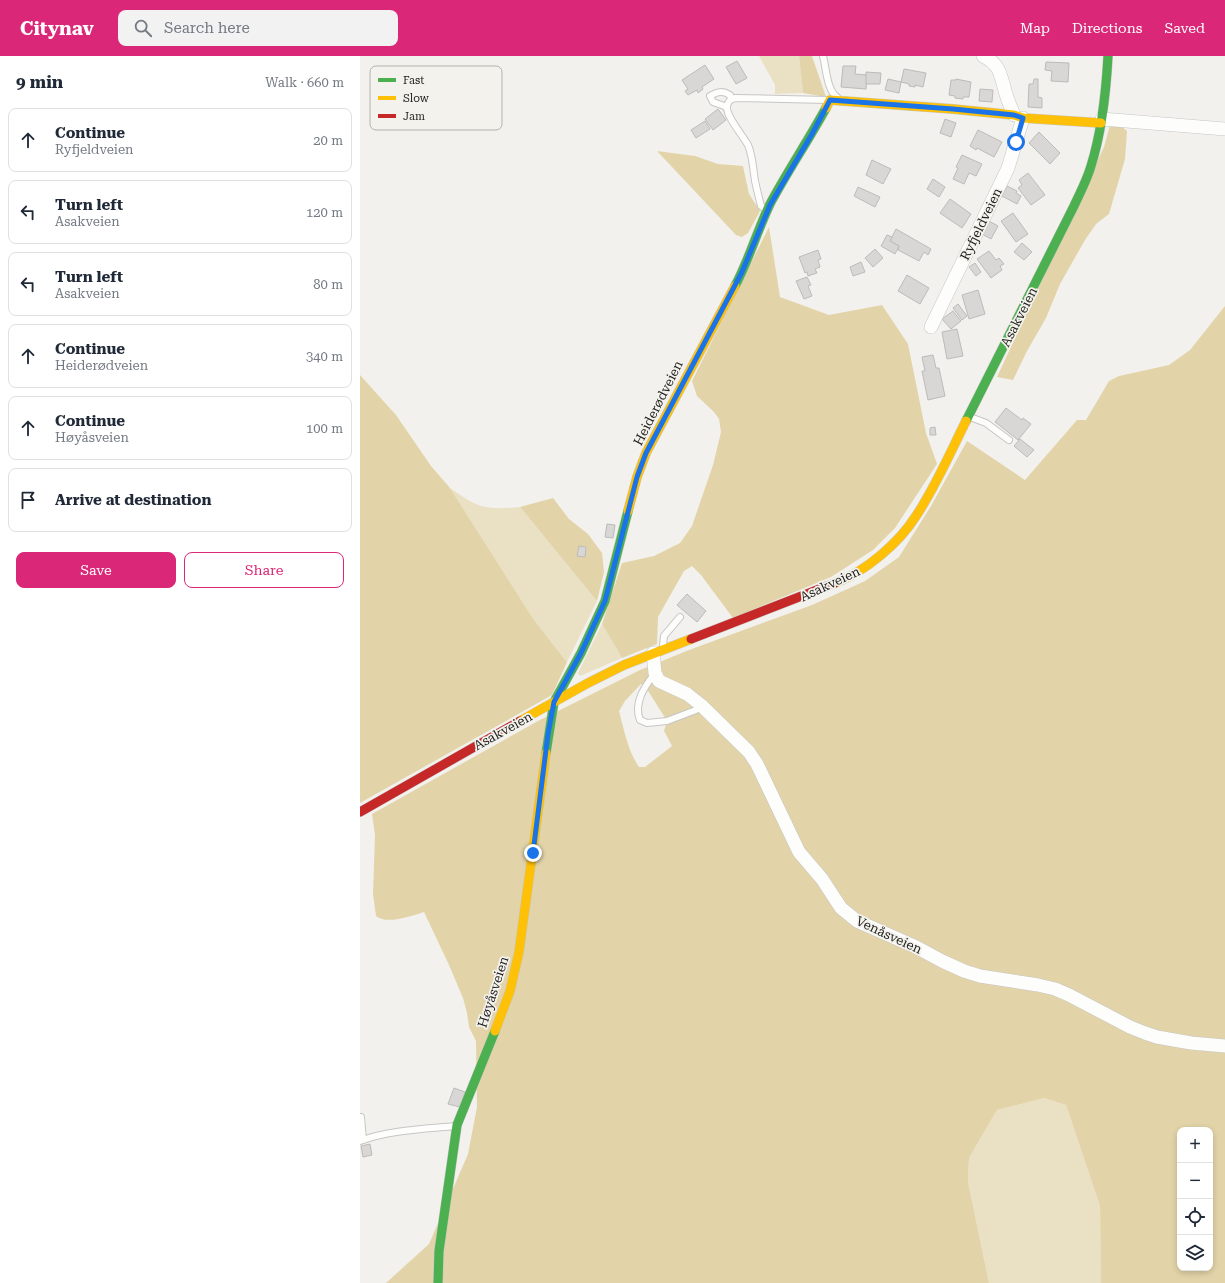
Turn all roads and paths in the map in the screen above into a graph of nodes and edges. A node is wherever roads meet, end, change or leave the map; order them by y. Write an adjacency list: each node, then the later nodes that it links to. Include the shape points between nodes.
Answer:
1 (824, 56): 6 (lane, via 830,88 833,94)
2 (983, 56): 8 (street, via 993,62 1001,73 1006,94)
3 (1108, 56): 9 (street, Asakveien, via 1107,86)
4 (731, 99): 5 (lane); 7 (lane); 7 (lane, via 725,92 716,92 710,96 713,102)
5 (830, 100): 6 (street); 11 (street)
6 (842, 100): 8 (street)
7 (727, 107): 11 (lane, via 753,157 761,206)
8 (1019, 116): 9 (street); 12 (street, Ryfjeldveien, via 1008,168)
9 (1101, 121): 10 (street); 13 (street, Asakveien, via 1090,167 1074,206)
10 (1225, 129)
11 (767, 210): 18 (street, Heiderødveien, via 742,272 646,453 637,477 605,601 581,653)
12 (931, 327)
13 (968, 417): 14 (lane, via 986,423); 16 (street, Asakveien, via 916,517 894,543 875,560 832,586)
14 (1009, 440)
15 (680, 617): 16 (lane, via 664,636)
16 (658, 651): 17 (street); 18 (street, Asakveien, via 608,673)
17 (655, 673): 19 (street, Venåsveien, via 659,681 687,694); 19 (lane, via 640,696 640,720 647,723 667,721 696,710)
18 (554, 702): 20 (street, Asakveien); 23 (street, Høyåsveien, via 514,975 487,1053)
19 (701, 705): 21 (street, Venåsveien, via 749,752 799,852 841,908 851,917 964,971 1051,988 1130,1027 1157,1037)
20 (360, 812)
21 (1225, 1046)
22 (360, 1117): 24 (lane)
23 (457, 1125): 24 (lane); 25 (street, Høyåsveien, via 439,1252)
24 (361, 1140)
25 (438, 1283)

